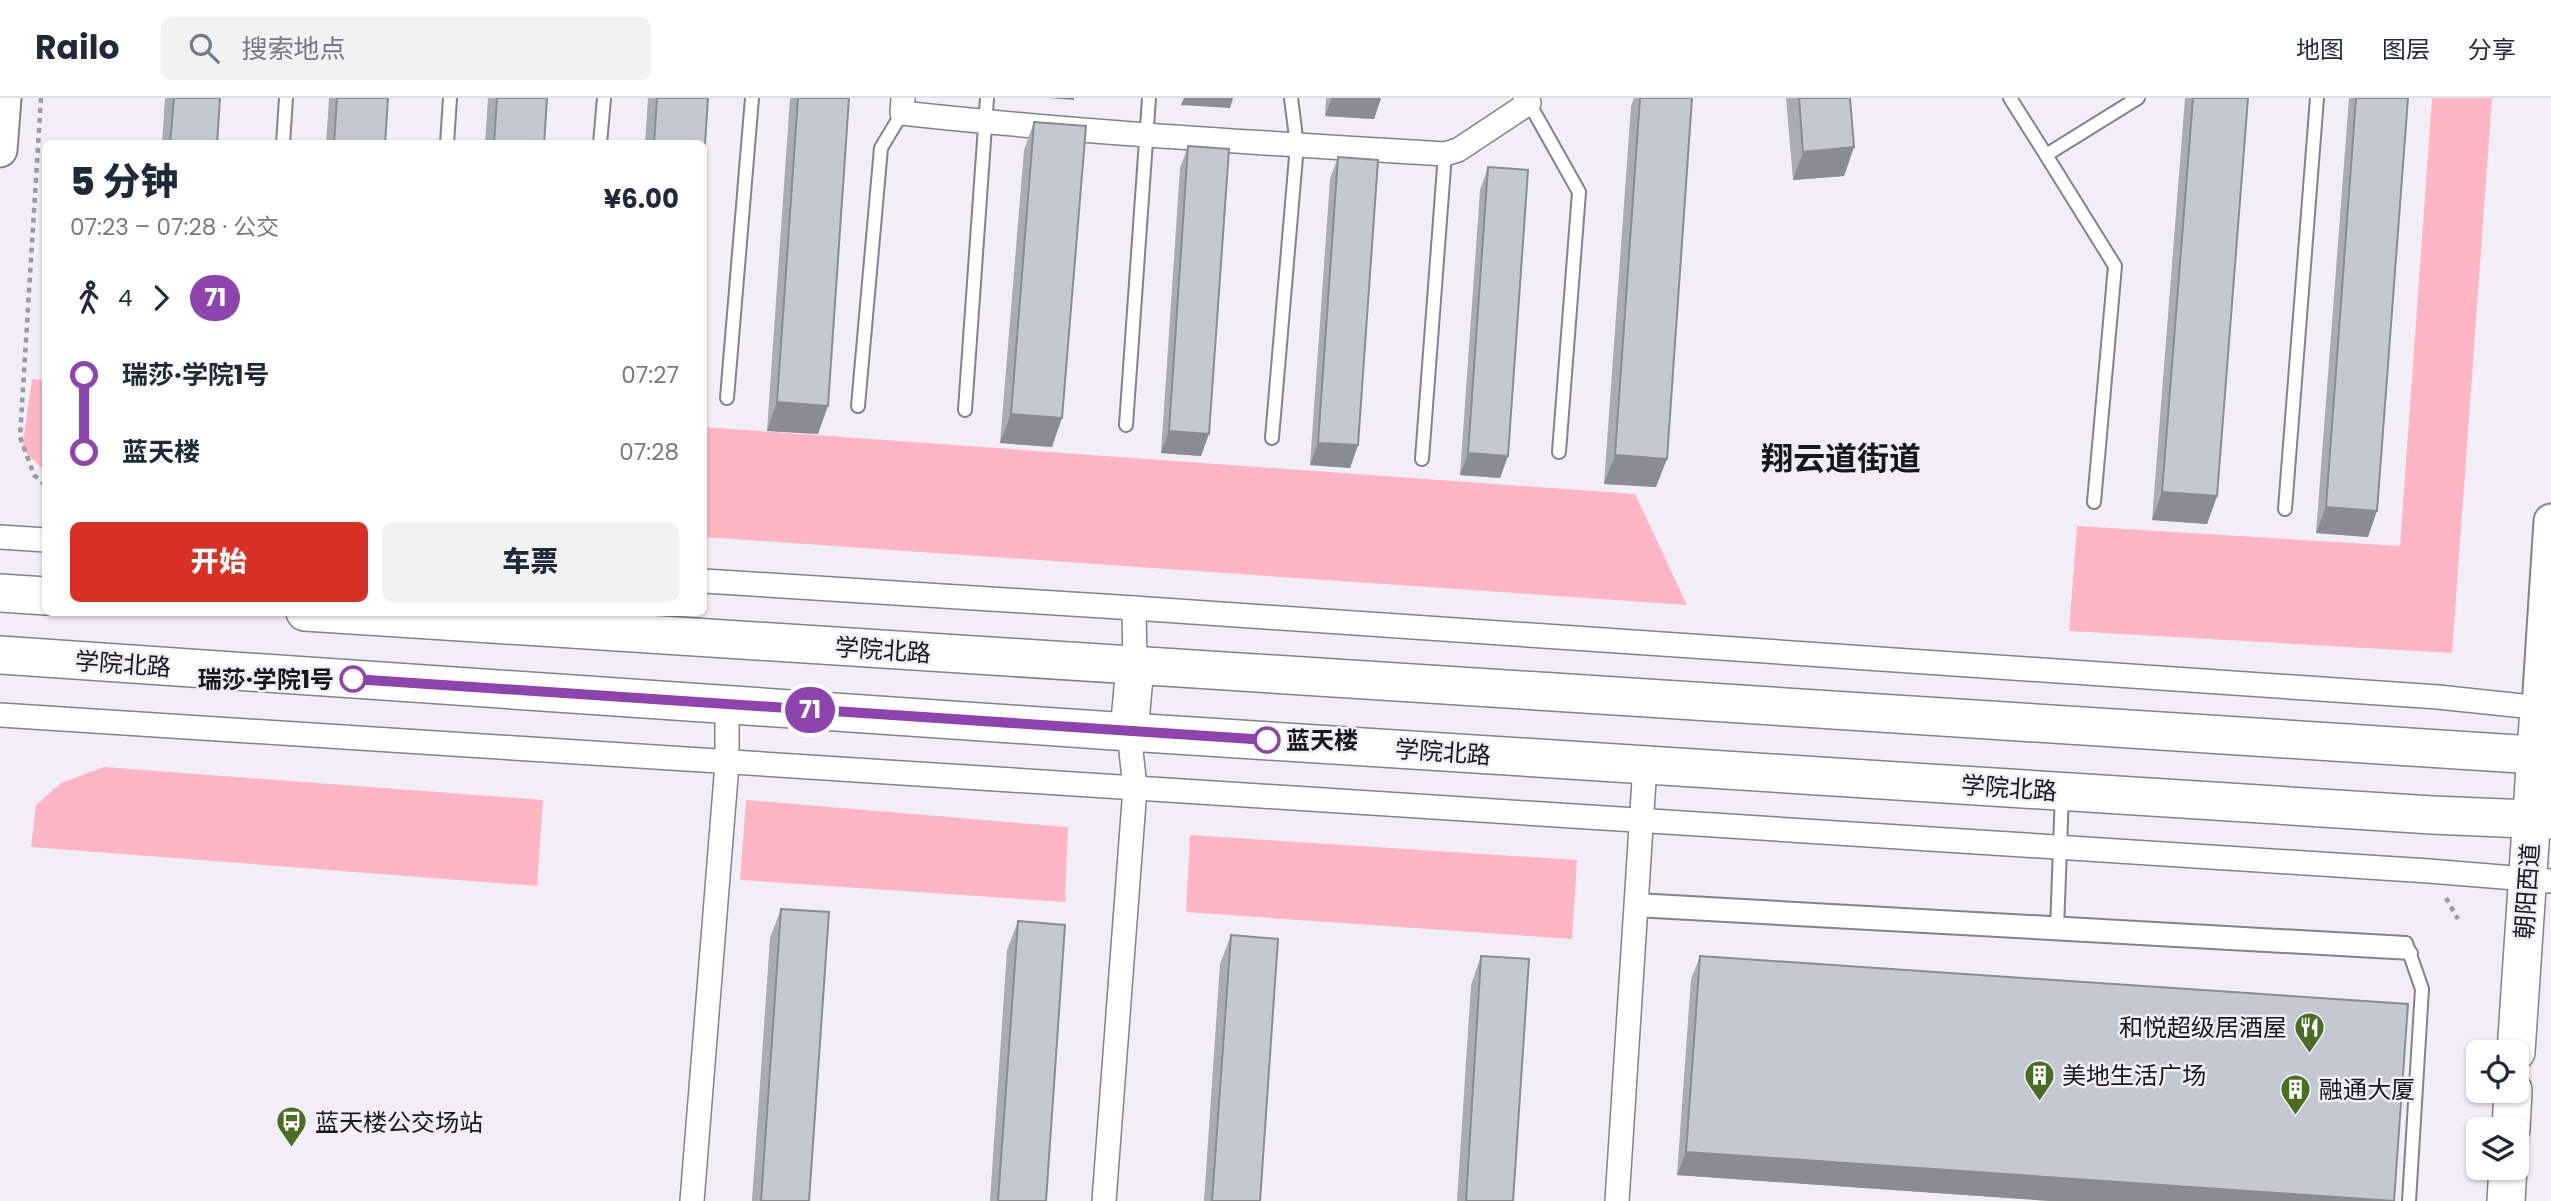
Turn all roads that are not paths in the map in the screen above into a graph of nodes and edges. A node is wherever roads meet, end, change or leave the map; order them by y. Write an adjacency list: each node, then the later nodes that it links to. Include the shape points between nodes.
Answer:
1 (4, 98): 20 (main road)
2 (286, 98): 16 (lane)
3 (450, 98): 17 (lane)
4 (604, 98): 18 (lane)
5 (752, 98): 23 (lane)
6 (987, 98): 14 (lane)
7 (1149, 98): 15 (lane)
8 (1291, 98): 19 (lane)
9 (2010, 98): 22 (lane)
10 (2138, 98): 22 (lane)
11 (2317, 98): 31 (lane)
12 (1527, 101): 21 (street); 28 (lane, via 1579,192)
13 (903, 106): 14 (street); 24 (lane, via 881,148)
14 (985, 122): 15 (street); 25 (lane)
15 (1147, 135): 19 (street); 26 (lane)
16 (283, 140)
17 (447, 140)
18 (600, 140)
19 (1297, 145): 21 (street); 27 (lane)
20 (0, 150)
21 (1446, 154): 29 (lane)
22 (2046, 155): 30 (lane, via 2115,266)
23 (727, 398)
24 (858, 406)
25 (965, 410)
26 (1126, 425)
27 (1272, 438)
28 (1559, 452)
29 (1422, 459)
30 (2094, 502)
31 (2286, 509)
32 (2551, 521): 43 (main road, 朝阳西道)
33 (0, 537): 34 (street)
34 (42, 540)
35 (707, 581): 38 (street)
36 (0, 593): 37 (main road)
37 (42, 596)
38 (1134, 608): 41 (street); 43 (street)
39 (366, 616): 41 (main road, 学院北路)
40 (0, 655): 42 (main road, 学院北路)
41 (1135, 666): 45 (main road); 46 (main road, 学院北路)
42 (727, 705): 45 (main road, 学院北路); 47 (street)
43 (2545, 708): 46 (main road, 朝阳西道)
44 (0, 715): 47 (street)
45 (1129, 732): 48 (main road, 学院北路); 49 (street)
46 (2543, 755): 51 (main road, 朝阳西道)
47 (727, 764): 49 (street); 59 (street)
48 (1645, 765): 50 (main road, 学院北路); 52 (street)
49 (1135, 788): 52 (street); 60 (street)
50 (2062, 792): 51 (main road, 学院北路); 53 (lane)
51 (2541, 819): 54 (main road, 朝阳西道)
52 (1642, 821): 53 (street); 55 (street)
53 (2060, 848): 54 (street); 56 (lane)
54 (2539, 880): 57 (main road, 朝阳西道)
55 (1636, 905): 56 (lane); 61 (street)
56 (2057, 927): 62 (lane, via 2411,953 2422,989)
57 (2518, 1040)
58 (2507, 1180): 63 (main road)
59 (692, 1201)
60 (1104, 1201)
61 (1617, 1201)
62 (2409, 1201)
63 (2506, 1201)

